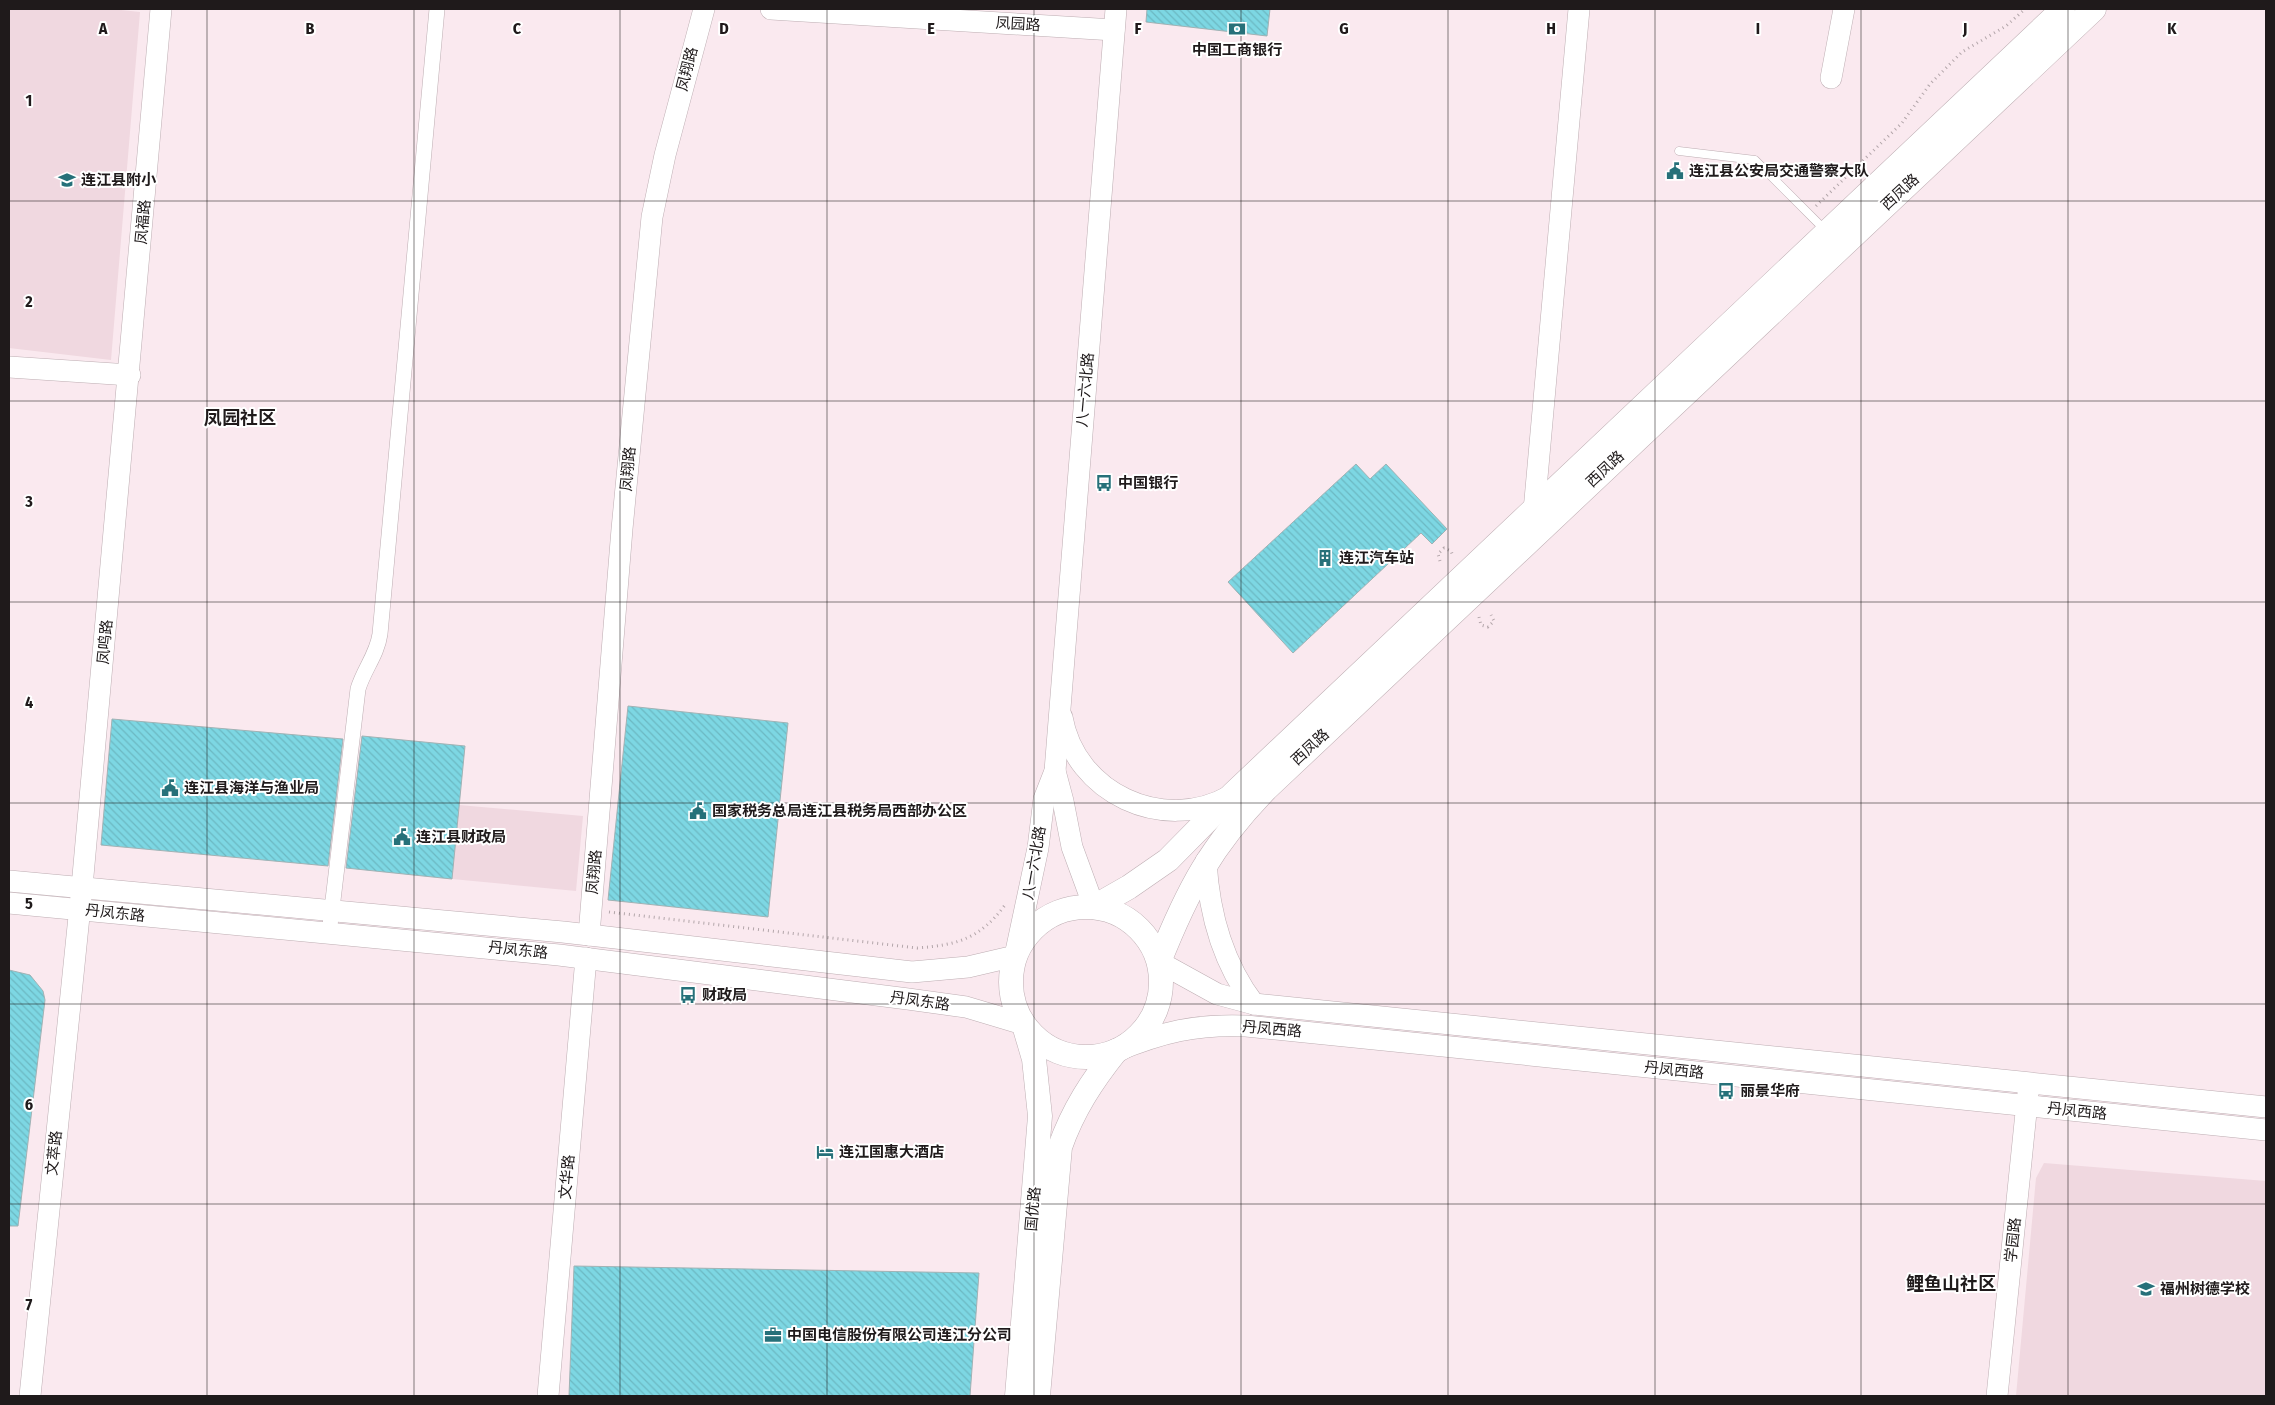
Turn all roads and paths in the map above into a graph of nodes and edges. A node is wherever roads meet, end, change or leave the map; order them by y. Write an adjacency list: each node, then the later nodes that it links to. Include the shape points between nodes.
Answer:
1 (161, 9): 16 (main road, 凤福路)
2 (437, 9): 32 (street, via 380,634 376,653 358,689)
3 (704, 9): 33 (main road, 凤翔路, via 652,217)
4 (771, 9): 10 (main road, 凤园路)
5 (1579, 9): 17 (main road)
6 (1844, 9): 11 (main road)
7 (2024, 9): 13 (path, via 2006,26 1962,52 1930,84 1902,122)
8 (2063, 9): 14 (main road, 西凤路)
9 (2094, 9): 25 (main road, 西凤路, via 1266,789 1234,823)
10 (1115, 19): 22 (main road, 八一六北路)
11 (1831, 78)
12 (1679, 151): 13 (lane, via 1755,160)
13 (1808, 213): 14 (lane)
14 (1826, 232): 17 (main road, 西凤路)
15 (9, 367): 16 (main road)
16 (130, 375): 27 (main road, 凤鸣路)
17 (1534, 511): 24 (main road, 西凤路)
18 (1440, 561): 19 (path, via 1439,552 1446,548 1452,552)
19 (1451, 561)
20 (1480, 615): 21 (path, via 1479,624 1486,627 1493,624)
21 (1491, 615)
22 (1060, 702): 23 (main road, 八一六北路); 24 (main road, via 1064,731 1081,762 1094,777 1125,799 1159,811 1183,812)
23 (1054, 771): 30 (main road, 八一六北路, via 1072,847); 36 (main road, 八一六北路, via 1044,799 1034,867)
24 (1234, 793): 30 (main road, 西凤路, via 1168,860)
25 (1206, 861): 38 (main road, 西凤路, via 1182,905); 39 (main road, via 1208,895 1218,937 1238,983)
26 (9, 881): 27 (main road, 丹凤东路)
27 (82, 887): 31 (main road, 凤鸣路); 32 (main road, 丹凤东路)
28 (1010, 899): 33 (path, via 995,920 974,936 948,945 917,948)
29 (9, 903): 31 (main road, 丹凤东路)
30 (1094, 907): 36 (main road, via 1055,913 1024,938); 38 (main road, via 1120,915 1141,931 1152,945)
31 (79, 909): 34 (main road, 丹凤东路); 46 (main road, 文萃路)
32 (332, 910): 34 (street); 35 (main road, 丹凤东路)
33 (591, 910): 35 (main road, 凤翔路)
34 (329, 934): 37 (main road, 丹凤东路)
35 (588, 935): 36 (main road, 丹凤东路, via 912,972 968,967)
36 (1015, 956): 40 (main road, via 1012,994)
37 (586, 958): 40 (main road, 丹凤东路, via 908,998 966,1007); 47 (main road, 文华路)
38 (1158, 962): 39 (main road, 丹凤西路, via 1217,994); 41 (main road, via 1161,983 1152,1018 1134,1040)
39 (1254, 1004): 42 (main road, 丹凤西路)
40 (1023, 1024): 41 (main road, via 1037,1039 1055,1050 1075,1056 1096,1056); 48 (main road, 国优路, via 1034,1059 1040,1116)
41 (1116, 1051): 43 (main road, 丹凤西路, via 1167,1032 1209,1024 1246,1026); 49 (main road, 国优路, via 1082,1098 1068,1123 1060,1147)
42 (2029, 1083): 43 (main road, 学园路); 44 (main road, 丹凤西路)
43 (2026, 1106): 45 (main road, 丹凤西路); 50 (main road, 学园路)
44 (2266, 1107)
45 (2266, 1130)
46 (30, 1396)
47 (548, 1396)
48 (1017, 1396)
49 (1038, 1396)
50 (1997, 1396)

